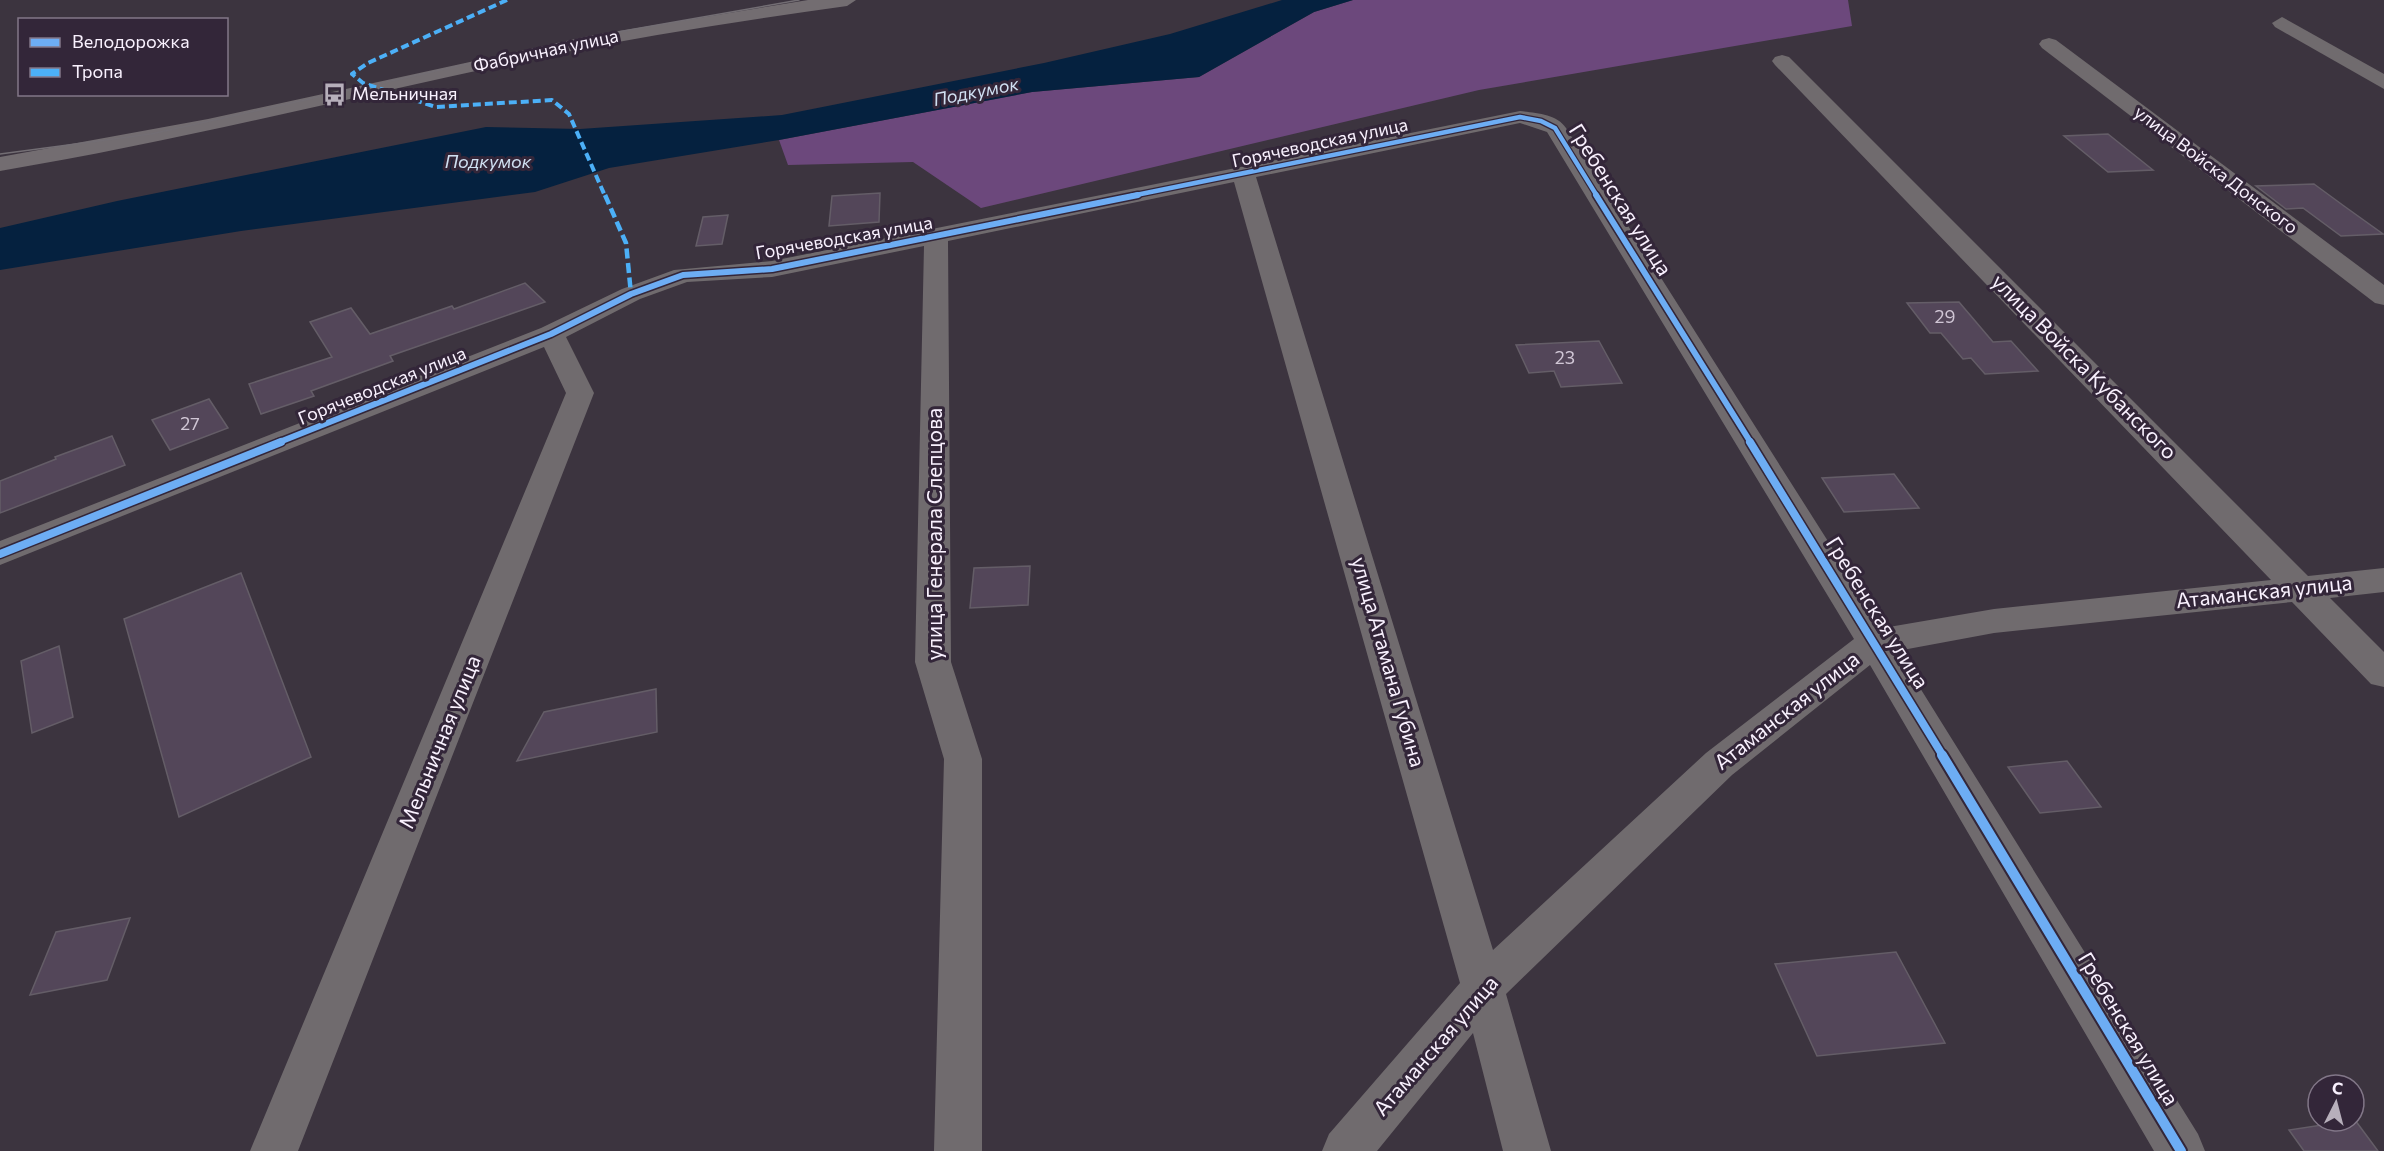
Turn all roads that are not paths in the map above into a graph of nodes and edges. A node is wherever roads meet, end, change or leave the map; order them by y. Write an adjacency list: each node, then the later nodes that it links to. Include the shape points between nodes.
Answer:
1 (848, 0): 7 (main road, Фабричная улица, via 615,37 201,128)
2 (2282, 23): 5 (street)
3 (2049, 44): 10 (street, улица Войска Донского)
4 (1782, 61): 14 (street, улица Войска Кубанского)
5 (2384, 83)
6 (1520, 117): 8 (street, Горячеводская улица); 15 (street, Гребенская улица, via 1555,128)
7 (0, 164)
8 (1244, 175): 9 (street, Горячеводская улица); 17 (street, улица Атамана Губина)
9 (936, 236): 11 (street, Горячеводская улица, via 772,269 683,275 631,294); 19 (street, улица Генерала Слепцова, via 933,662 963,759)
10 (2384, 297)
11 (551, 334): 12 (street, Горячеводская улица); 18 (street, Мельничная улица, via 580,393)
12 (0, 554)
13 (2384, 580): 14 (street, Атаманская улица)
14 (2301, 588): 15 (street, Атаманская улица, via 1994,621); 16 (street, улица Войска Кубанского)
15 (1874, 642): 17 (street, Атаманская улица, via 1719,764); 22 (street, Гребенская улица)
16 (2384, 674)
17 (1484, 988): 20 (street, Атаманская улица); 21 (street, улица Атамана Губина)
18 (274, 1151)
19 (958, 1151)
20 (1346, 1151)
21 (1527, 1151)
22 (2181, 1151)

